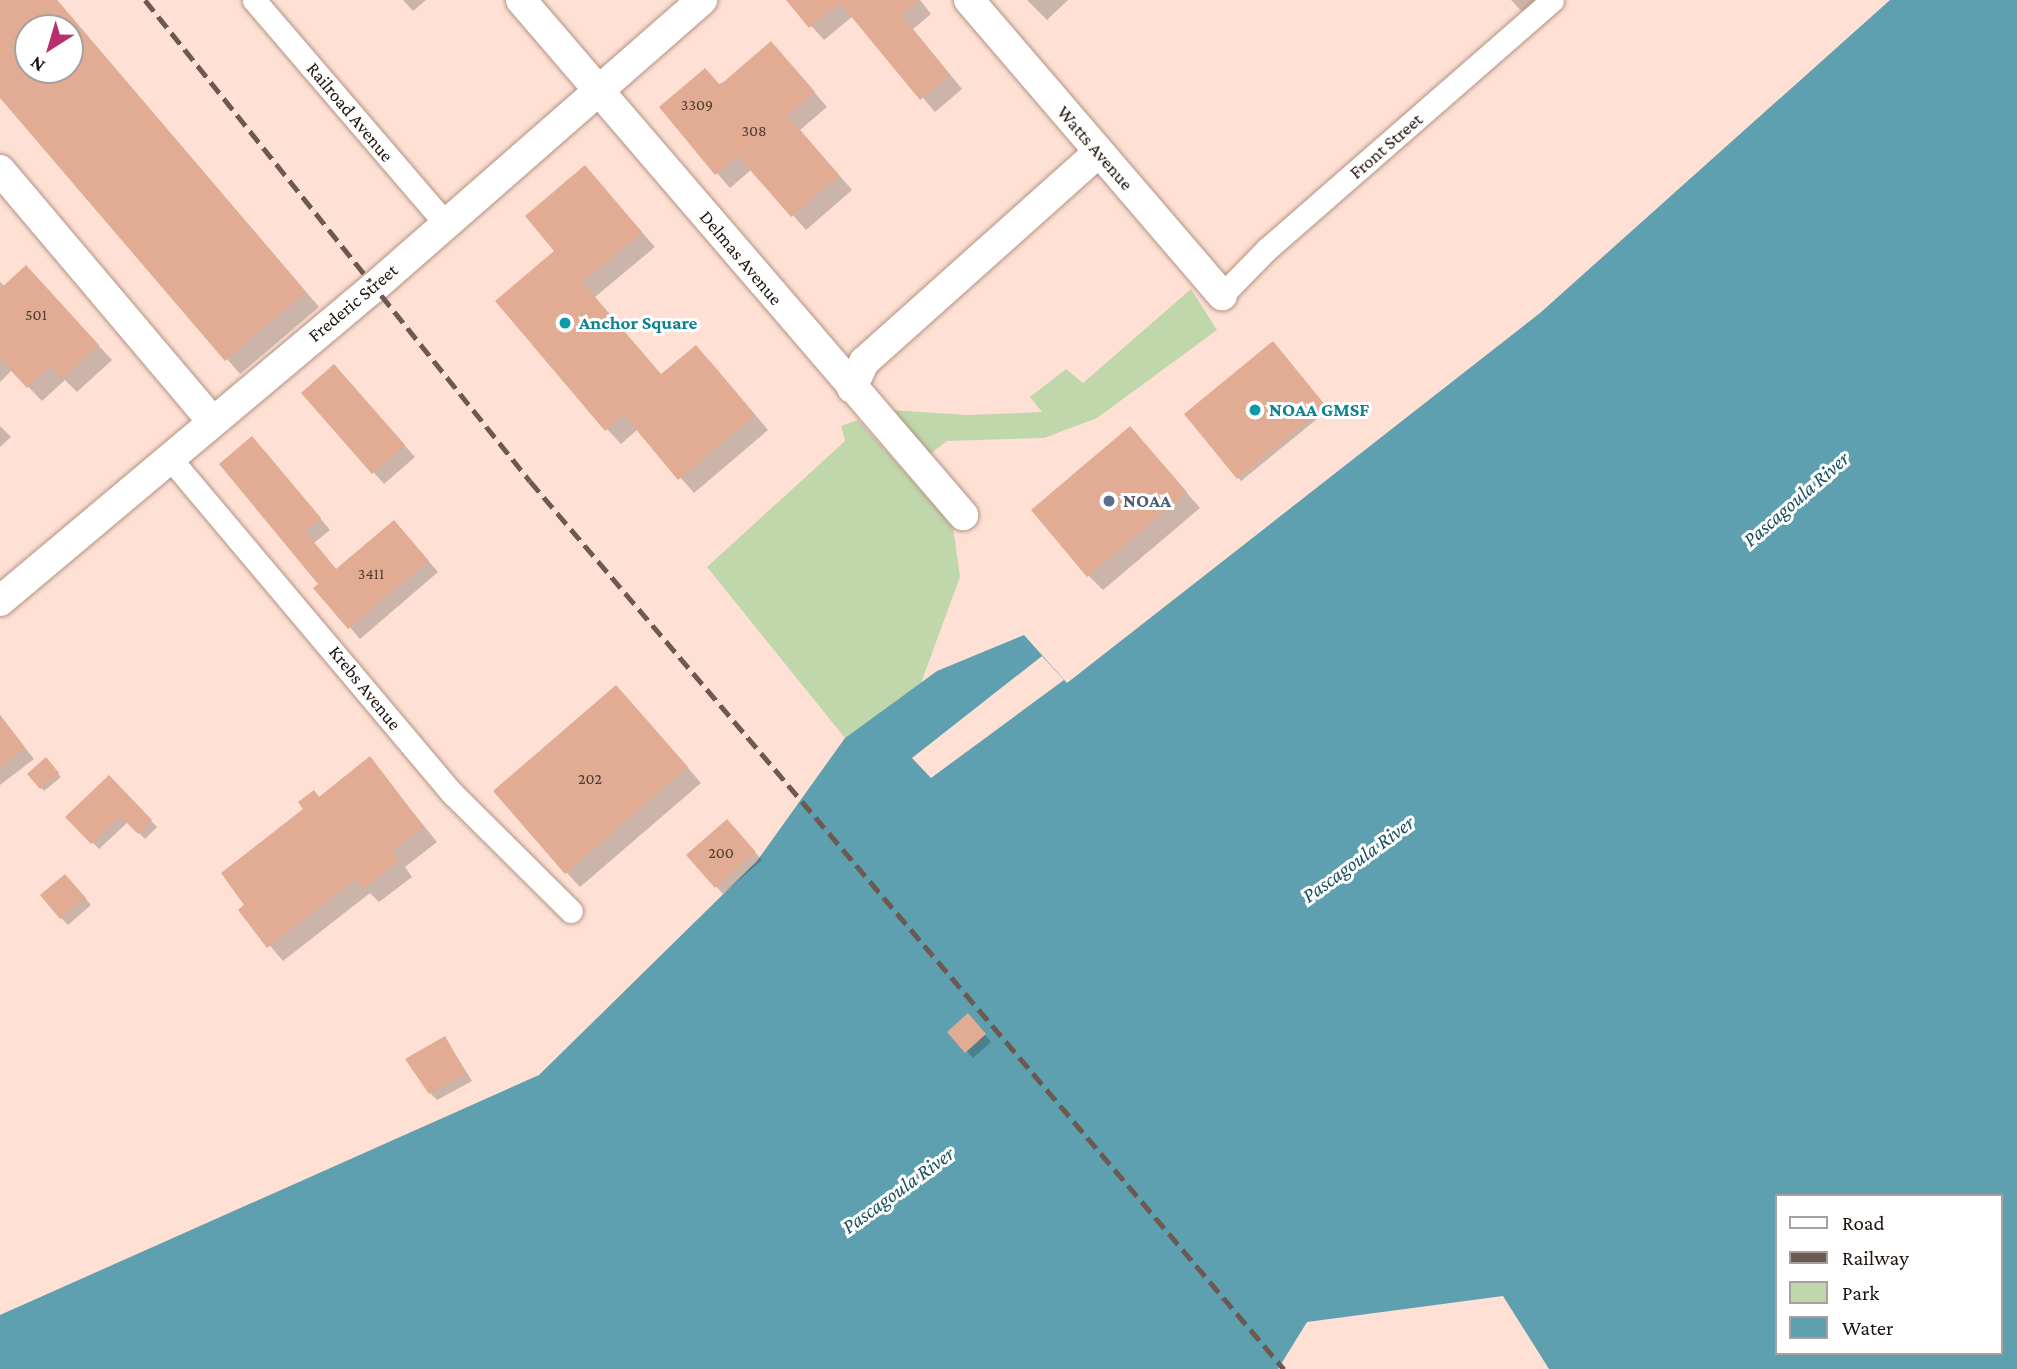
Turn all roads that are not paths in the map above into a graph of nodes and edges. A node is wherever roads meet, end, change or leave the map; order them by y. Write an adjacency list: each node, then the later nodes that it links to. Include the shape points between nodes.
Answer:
1 (254, 0): 9 (street, Railroad Avenue)
2 (521, 0): 6 (street, Delmas Avenue)
3 (702, 0): 6 (street, Frederic Street)
4 (969, 0): 7 (street, Watts Avenue)
5 (1552, 0): 10 (street, Front Street, via 1267,249)
6 (598, 90): 9 (street, Frederic Street); 11 (street, Delmas Avenue)
7 (1098, 153): 10 (street, Watts Avenue); 11 (street, via 864,362)
8 (0, 170): 12 (street)
9 (445, 223): 12 (street, Frederic Street)
10 (1223, 295)
11 (852, 388): 14 (street, Delmas Avenue)
12 (211, 420): 13 (street, Frederic Street)
13 (168, 456): 15 (street, Frederic Street); 16 (street, Krebs Avenue, via 453,794)
14 (963, 515)
15 (0, 601)
16 (571, 911)

